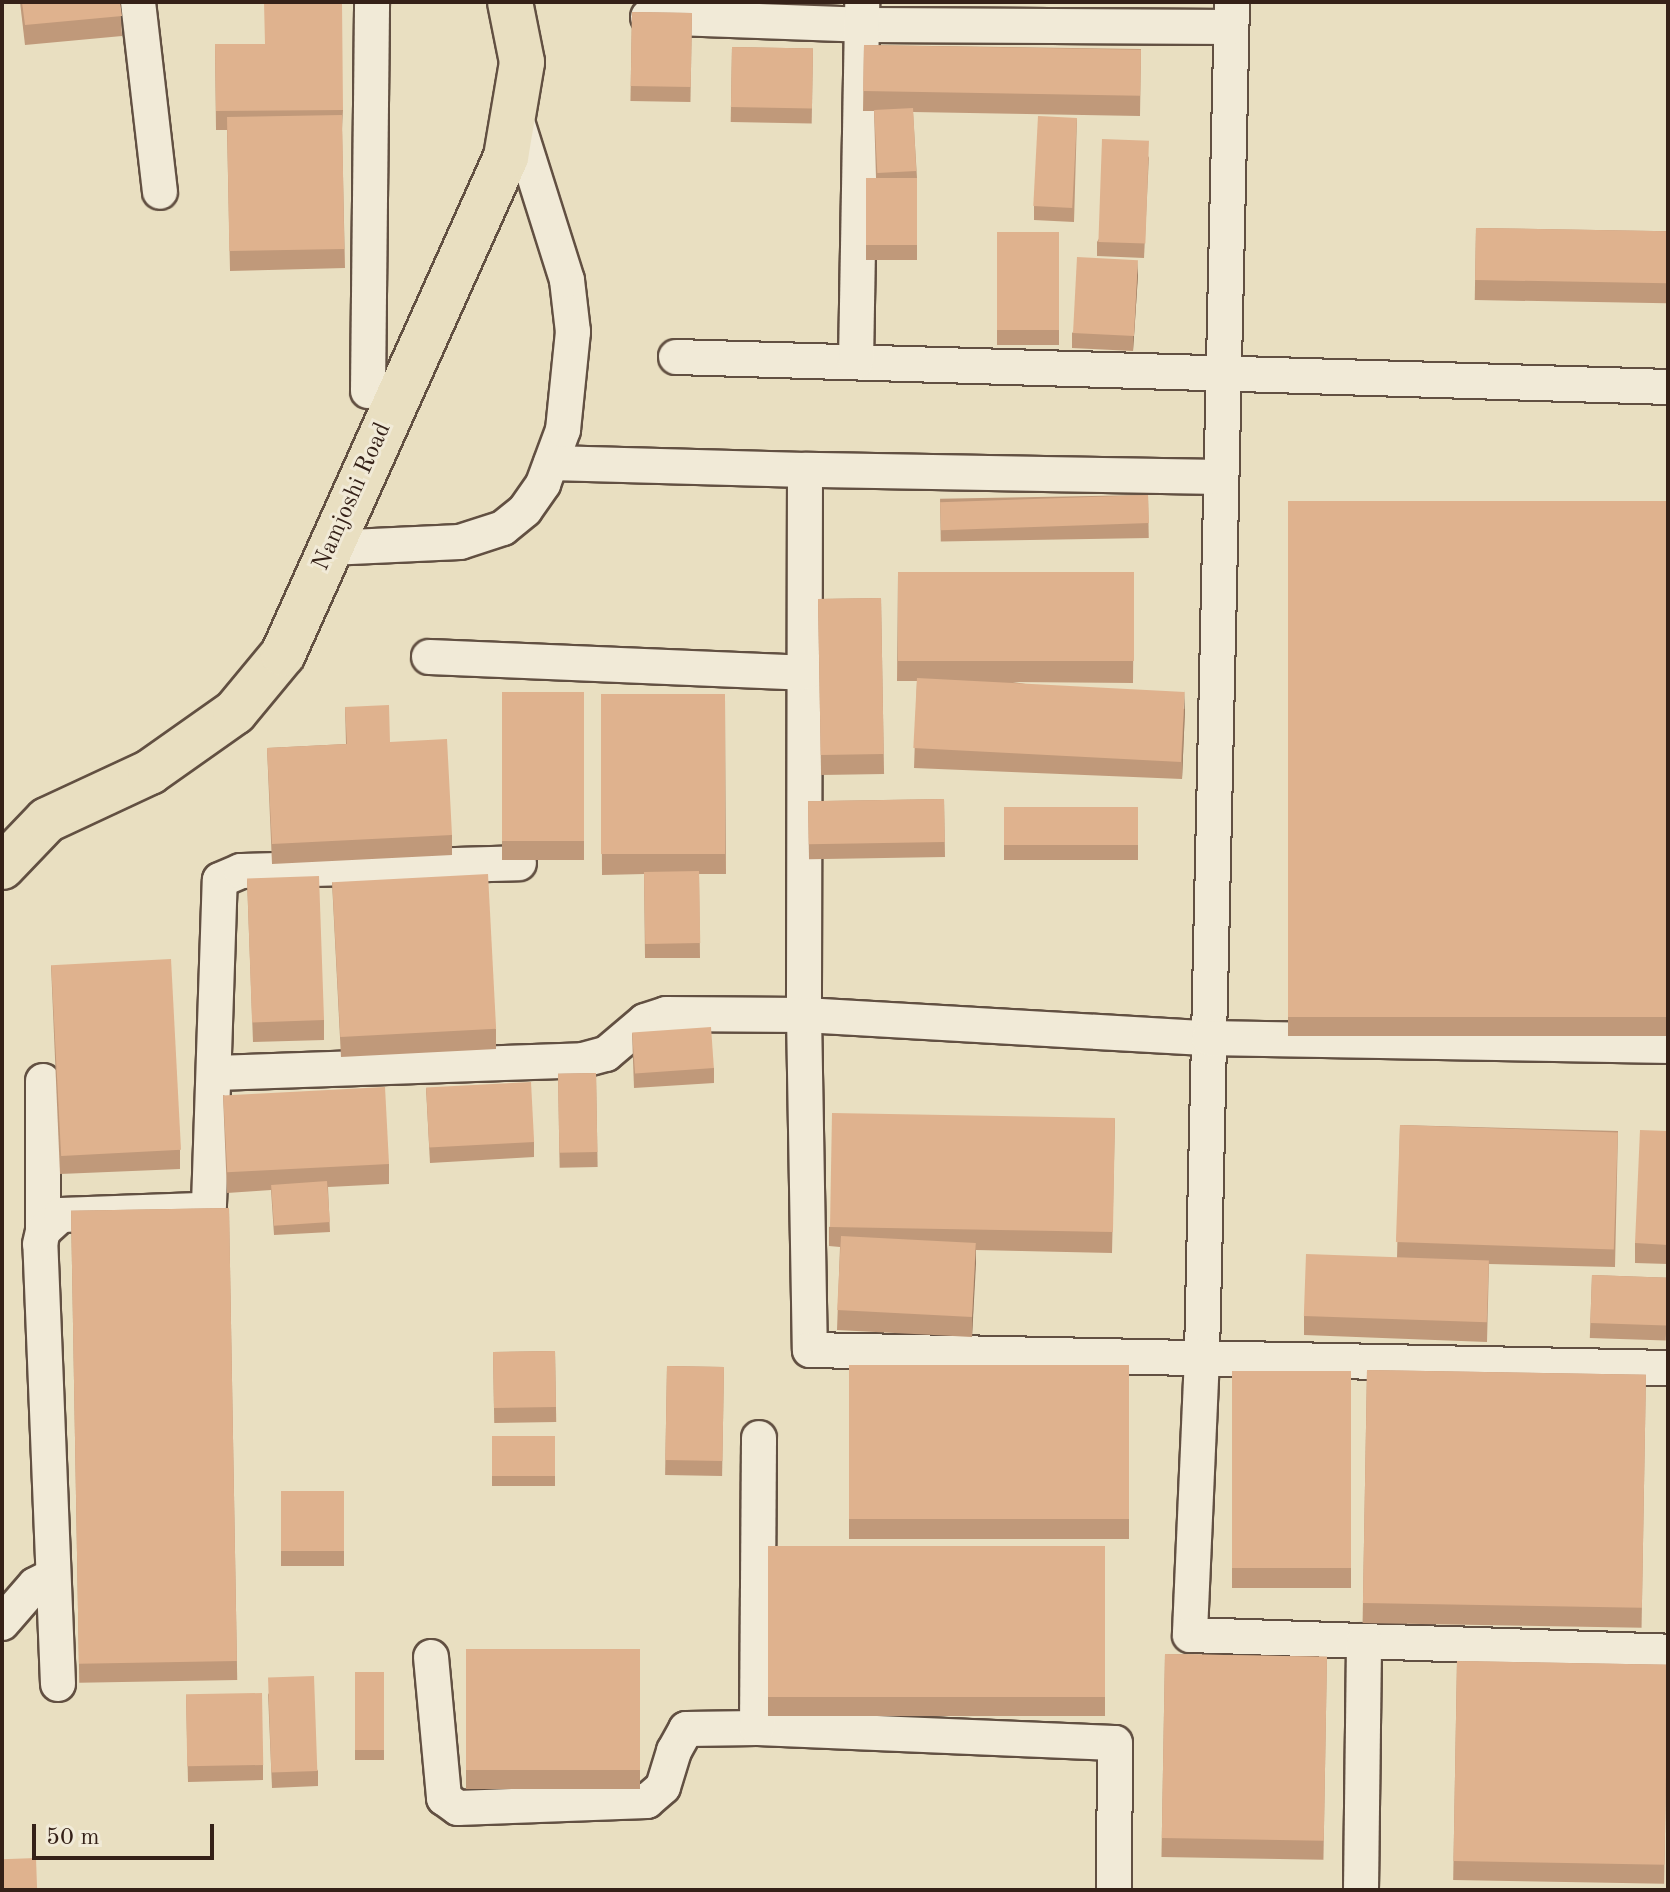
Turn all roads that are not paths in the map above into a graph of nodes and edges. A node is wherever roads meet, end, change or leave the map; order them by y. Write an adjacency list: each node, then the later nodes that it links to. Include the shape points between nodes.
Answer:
1 (138, 2): 9 (street)
2 (372, 2): 14 (street)
3 (510, 2): 8 (main road, Namjoshi Road, via 522,62)
4 (862, 14): 5 (street); 7 (street); 11 (street)
5 (938, 14): 6 (street)
6 (1232, 14): 12 (street)
7 (637, 17)
8 (515, 115): 15 (street, via 567,280 573,332 563,430); 18 (main road, Namjoshi Road, via 506,157)
9 (160, 192)
10 (676, 357): 11 (street)
11 (856, 362): 12 (street)
12 (1224, 373): 13 (street); 17 (street)
13 (1668, 387)
14 (368, 391)
15 (551, 463): 16 (street); 18 (street, via 525,510 503,528 460,542)
16 (805, 470): 17 (street); 20 (street)
17 (1221, 477): 24 (street)
18 (329, 548): 22 (main road, Namjoshi Road, via 283,654 235,712 150,772 47,820)
19 (429, 657): 20 (street)
20 (805, 673): 23 (street)
21 (519, 863): 26 (street, via 241,871 224,876 217,885)
22 (2, 867)
23 (804, 1015): 24 (street); 26 (street, via 666,1014 645,1021 606,1054 583,1060); 29 (street, via 810,1350)
24 (1209, 1038): 25 (street); 29 (street)
25 (1668, 1046)
26 (216, 1073): 28 (street, via 209,1205 199,1210 75,1212 61,1215)
27 (43, 1081): 28 (street)
28 (43, 1231): 32 (street)
29 (1202, 1357): 30 (street); 34 (street, via 1190,1635)
30 (1668, 1368)
31 (759, 1438): 38 (street)
32 (53, 1576): 33 (street, via 35,1585); 37 (street)
33 (2, 1623)
34 (1364, 1641): 35 (street); 40 (street)
35 (1668, 1652)
36 (431, 1657): 38 (street, via 444,1798 458,1808 647,1801 663,1787 686,1729)
37 (58, 1684)
38 (757, 1728): 39 (street, via 1115,1743)
39 (1114, 1890)
40 (1361, 1890)

